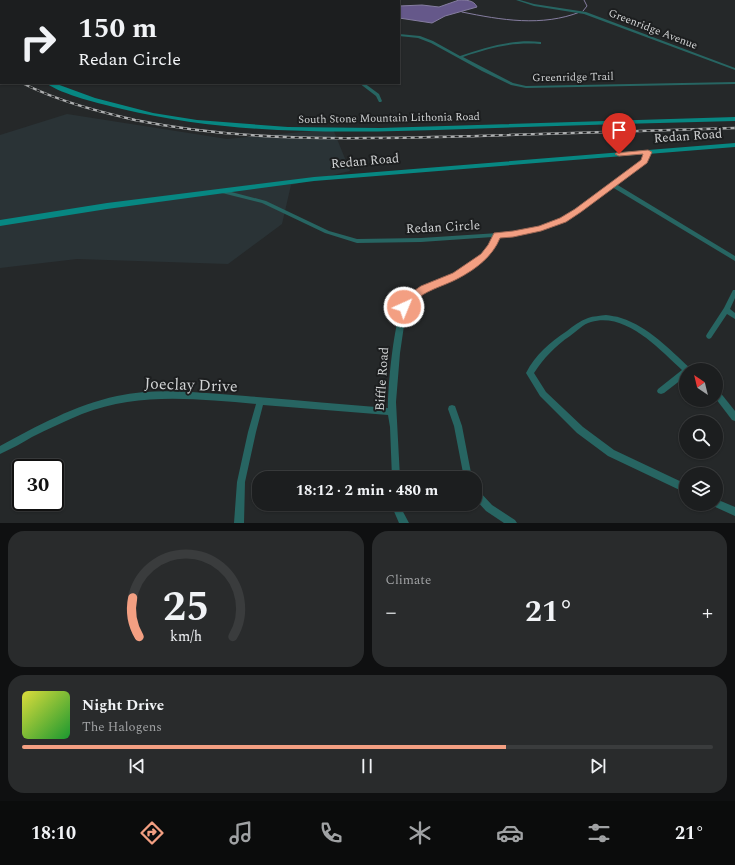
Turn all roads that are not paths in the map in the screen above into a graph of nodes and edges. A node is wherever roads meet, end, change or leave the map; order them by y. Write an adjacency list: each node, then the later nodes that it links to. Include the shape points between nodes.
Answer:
1 (517, 0): 5 (street, Greenridge Avenue, via 585,13)
2 (400, 35): 4 (street, Greenridge Trail, via 420,37)
3 (540, 43): 4 (street, via 511,42)
4 (460, 57): 6 (street, Greenridge Trail, via 512,84 526,87)
5 (735, 69)
6 (735, 83)
7 (52, 84): 10 (main road, South Stone Mountain Lithonia Road, via 91,99 138,112 195,122 275,129)
8 (363, 84): 9 (street, via 378,95)
9 (380, 101)
10 (735, 120)
11 (735, 145): 12 (main road, Redan Road)
12 (648, 152): 13 (street, Redan Circle, via 644,161); 14 (main road, Redan Road, via 322,178)
13 (613, 185): 16 (street, Redan Circle, via 563,220 530,231); 17 (street)
14 (220, 191): 15 (main road, Redan Road); 16 (street, Redan Circle, via 264,202 327,232 357,241)
15 (0, 222)
16 (497, 235): 28 (street, Biffle Road, via 484,257 472,266 408,300 400,323)
17 (735, 259)
18 (735, 292): 19 (street)
19 (726, 310): 20 (street); 21 (street)
20 (735, 316)
21 (709, 336)
22 (679, 364): 33 (street, via 651,338 626,322 611,317 590,320 554,343 540,356 530,372 543,394 580,430 612,454)
23 (679, 377): 24 (street)
24 (661, 391)
25 (723, 401): 29 (street)
26 (260, 402): 28 (street, Joeclay Drive); 30 (street, Joeclay Drive, via 187,395 131,397 100,404 52,423); 38 (street, via 241,482)
27 (452, 409): 32 (street)
28 (392, 412): 31 (street, Biffle Road)
29 (735, 416)
30 (0, 450)
31 (396, 471)
32 (467, 471)
33 (679, 486)
34 (482, 500): 40 (street)
35 (723, 506): 37 (street)
36 (398, 511): 39 (street)
37 (735, 512)
38 (239, 523)
39 (404, 523)
40 (512, 523)

